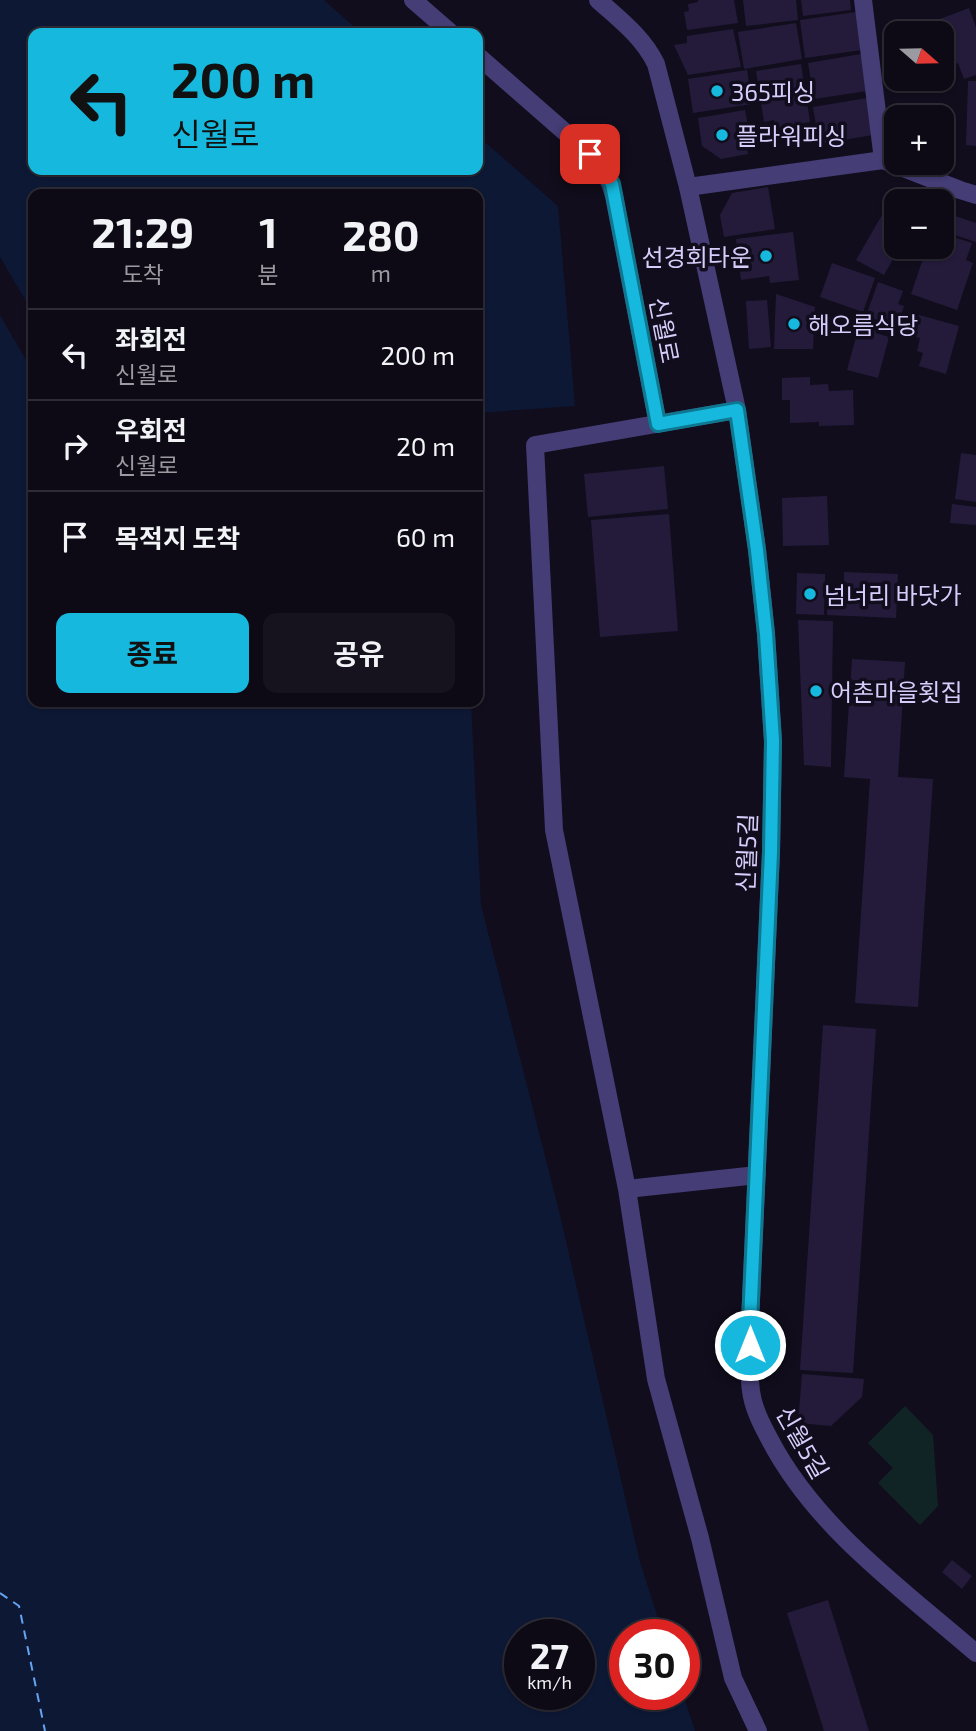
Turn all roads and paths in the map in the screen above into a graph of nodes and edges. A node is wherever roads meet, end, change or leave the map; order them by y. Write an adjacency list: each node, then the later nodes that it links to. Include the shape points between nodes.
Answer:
1 (413, 0): 4 (street)
2 (598, 0): 7 (street, 신월5길, via 639,37 656,64)
3 (863, 0): 6 (street)
4 (445, 28)
5 (483, 60): 10 (street, 신월로, via 590,154 612,184)
6 (883, 160): 7 (street); 8 (street)
7 (688, 187): 9 (street, 신월5길)
8 (976, 195)
9 (737, 410): 10 (street); 11 (street, 신월5길, via 757,550 773,741)
10 (658, 424): 12 (street, via 535,445 554,830)
11 (757, 1175): 12 (street); 13 (street, 신월5길, via 750,1322 751,1392 760,1421 807,1498 833,1527)
12 (627, 1189): 14 (street, via 656,1379 733,1678)
13 (976, 1653)
14 (758, 1731)

